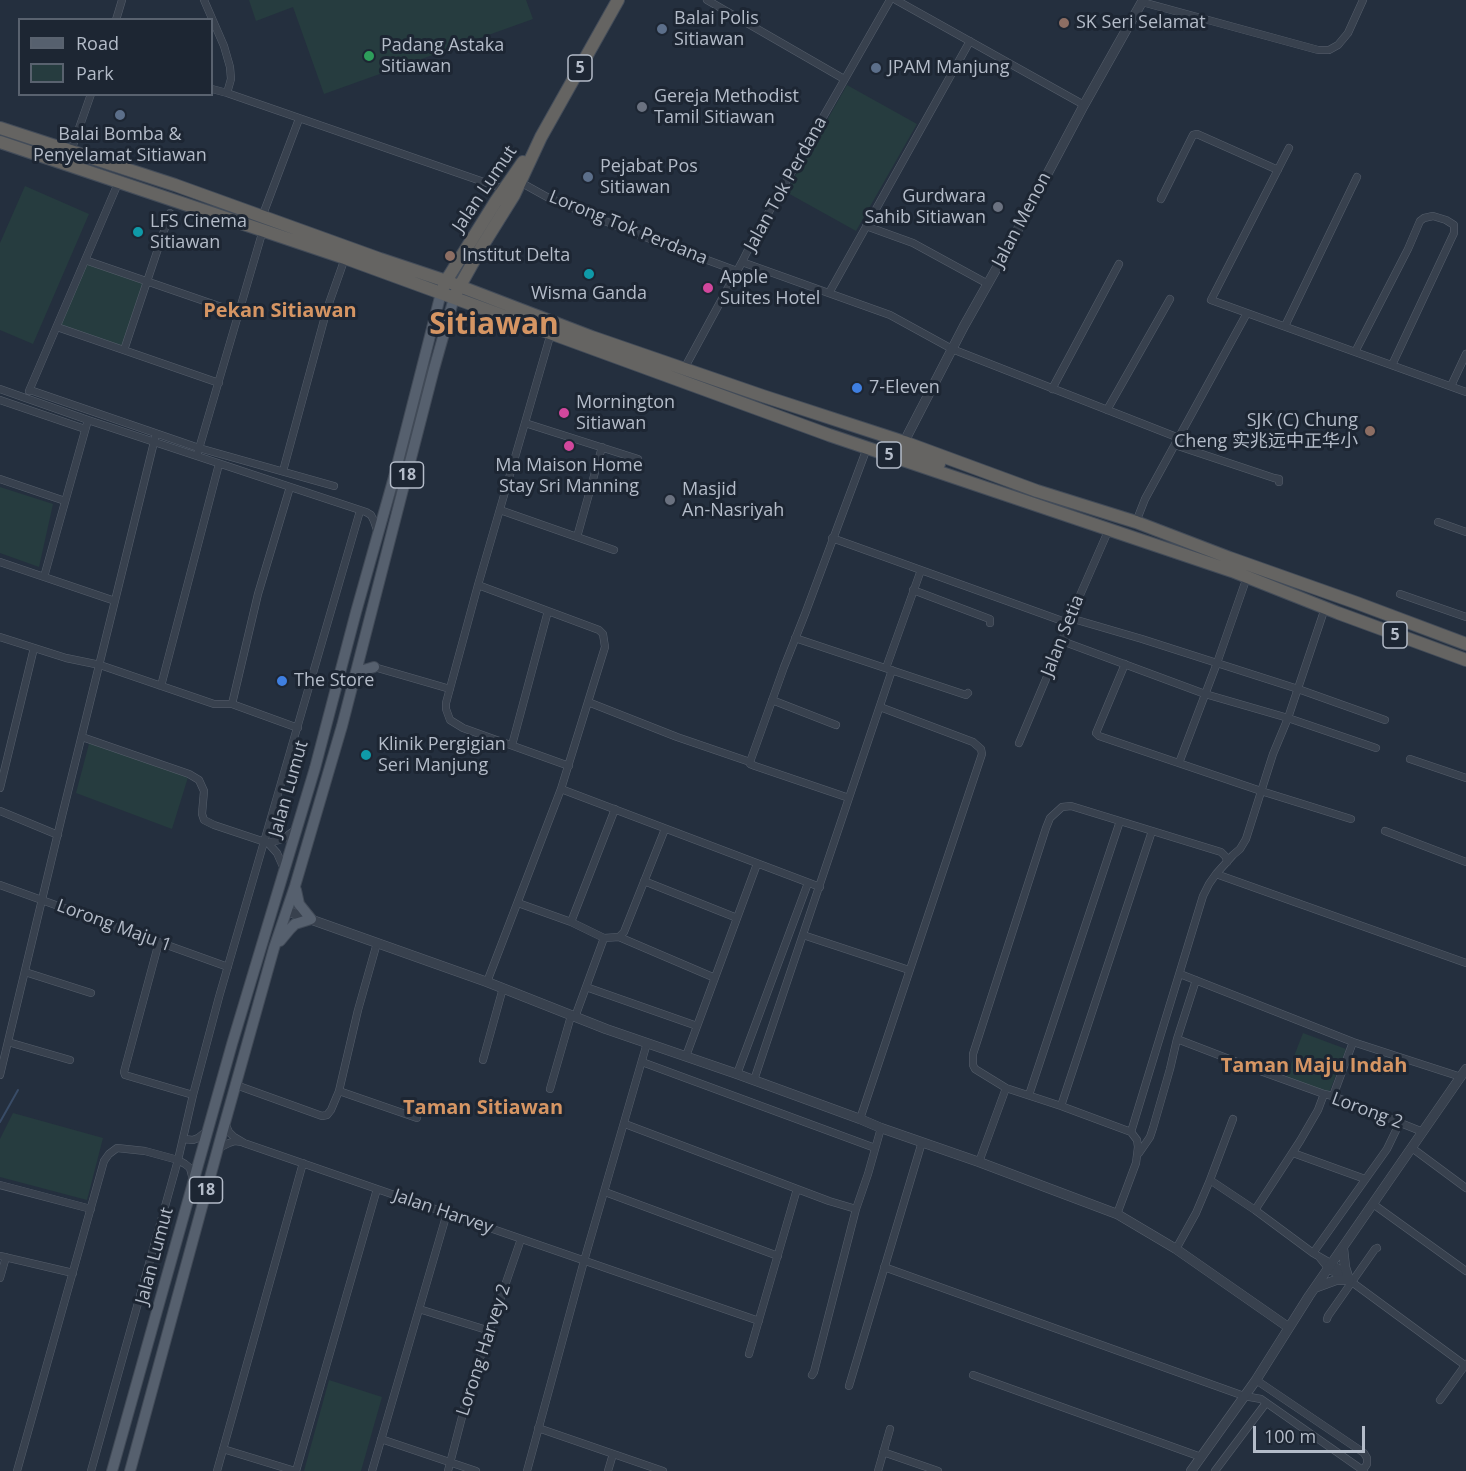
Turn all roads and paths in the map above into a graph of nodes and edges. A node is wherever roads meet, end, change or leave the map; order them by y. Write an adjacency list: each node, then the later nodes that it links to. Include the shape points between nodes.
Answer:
1 (122, 0): 9 (street)
2 (204, 0): 10 (street)
3 (618, 0): 20 (highway, Jalan Lumut / 5)
4 (707, 0): 13 (street)
5 (890, 0): 13 (street, Jalan Tok Perdana)
6 (896, 0): 12 (street)
7 (1363, 0): 8 (street, via 1348,33 1329,50)
8 (1143, 1): 17 (street, Jalan Menon)
9 (117, 18)
10 (212, 18)
11 (213, 21): 15 (street, via 230,68)
12 (970, 41): 17 (street); 32 (street)
13 (844, 79): 35 (street, Jalan Tok Perdana)
14 (213, 89): 15 (street)
15 (227, 93): 18 (street)
16 (90, 96): 23 (street)
17 (1084, 105): 40 (street, Jalan Menon)
18 (299, 119): 28 (street); 31 (street)
19 (0, 128): 23 (highway)
20 (542, 137): 27 (highway, Jalan Lumut / 5); 28 (highway, Jalan Lumut / 5)
21 (0, 142): 26 (highway)
22 (1289, 148): 24 (street)
23 (71, 151): 31 (highway, via 175,184)
24 (1278, 170): 29 (street, via 1197,134 1193,135); 46 (street, via 1211,300)
25 (1357, 177): 47 (street)
26 (119, 181): 31 (highway); 34 (street)
27 (520, 182): 37 (street, Lorong Tok Perdana, via 587,214); 41 (highway, Jalan Lumut / 5)
28 (504, 189): 39 (highway, Jalan Lumut / 5)
29 (1161, 199)
30 (170, 213): 38 (street)
31 (263, 223): 33 (highway); 39 (highway); 45 (street)
32 (866, 226): 40 (street, via 913,243); 43 (street)
33 (345, 258): 42 (highway); 79 (street, via 327,309)
34 (85, 260): 38 (street); 48 (street)
35 (742, 262): 37 (street, Jalan Tok Perdana); 43 (street)
36 (1119, 264): 59 (street)
37 (737, 272): 55 (street, Jalan Tok Perdana)
38 (147, 281): 45 (street); 51 (street)
39 (446, 281): 41 (highway, 5); 42 (highway, Jalan Lumut / 5)
40 (988, 284): 50 (street, Jalan Menon)
41 (457, 292): 42 (highway, 5); 49 (highway, 5); 55 (highway, 5); 118 (main road, Jalan Lumut / 18)
42 (441, 293): 94 (main road, Jalan Lumut / 18)
43 (829, 293): 50 (street, via 890,315)
44 (1170, 300): 65 (street)
45 (239, 313): 56 (street)
46 (1247, 313): 47 (street); 70 (street)
47 (1285, 326): 52 (street)
48 (57, 327): 51 (street); 60 (street)
49 (551, 333): 67 (street); 75 (highway, 5)
50 (952, 349): 59 (street); 72 (street, Jalan Menon)
51 (124, 350): 56 (street)
52 (1355, 352): 54 (street); 54 (street, via 1420,221 1432,216 1446,220 1454,225 1454,233)
53 (1466, 354): 57 (street)
54 (1392, 365): 57 (street)
55 (684, 369): 62 (highway, 5)
56 (219, 383): 74 (street)
57 (1451, 386): 61 (street)
58 (0, 389): 63 (street)
59 (1052, 389): 65 (street)
60 (30, 390): 63 (street); 69 (street)
61 (1466, 392)
62 (763, 396): 72 (highway, 5); 75 (highway, via 858,436)
63 (27, 398): 66 (street)
64 (0, 400): 68 (street)
65 (1107, 410): 70 (street)
66 (88, 420): 68 (street); 71 (street)
67 (525, 423): 73 (street); 87 (street)
68 (85, 429): 86 (street)
69 (156, 434): 71 (street); 74 (street)
70 (1177, 441): 81 (street); 89 (street)
71 (154, 442): 76 (street); 105 (street)
72 (904, 442): 82 (highway, via 909,453 958,471); 85 (highway, 5)
73 (602, 447): 77 (street); 93 (street)
74 (200, 448): 76 (street); 79 (street)
75 (867, 448): 82 (highway, 5); 95 (street)
76 (196, 456): 78 (street)
77 (638, 459)
78 (219, 464): 84 (street); 126 (street)
79 (283, 471): 83 (street)
80 (0, 479): 86 (street)
81 (1280, 482)
82 (976, 485): 91 (highway, 5)
83 (334, 486)
84 (290, 487): 88 (street); 133 (street)
85 (1037, 491): 89 (highway, 5); 91 (highway, via 1056,503 1104,518)
86 (65, 501): 101 (street)
87 (500, 510): 93 (street); 102 (street)
88 (360, 511): 94 (street, via 371,515); 139 (street)
89 (1136, 522): 99 (highway, 5); 100 (highway, via 1141,533)
90 (1438, 522): 92 (street)
91 (1109, 529): 100 (highway, 5); 110 (street, Jalan Setia)
92 (1466, 532)
93 (577, 537): 96 (street)
94 (377, 538): 141 (main road, Jalan Lumut / 18)
95 (832, 538): 98 (street); 113 (street)
96 (614, 550)
97 (0, 562): 101 (street)
98 (921, 570): 103 (street); 110 (street)
99 (1247, 570): 100 (highway, 5); 106 (highway, 5); 107 (highway, via 1319,596); 120 (street)
100 (1232, 571)
101 (44, 577): 105 (street)
102 (478, 585): 108 (street); 127 (street)
103 (913, 590): 111 (street, via 987,618); 124 (street)
104 (1400, 594): 109 (street)
105 (115, 601): 122 (street)
106 (1357, 603): 115 (highway, 5); 117 (highway, via 1362,616 1413,635)
107 (1324, 608): 117 (highway, 5); 128 (street)
108 (548, 611): 132 (street, via 603,634 603,657); 143 (street)
109 (1466, 616)
110 (1069, 620): 114 (street, Jalan Setia); 120 (street)
111 (990, 623)
112 (0, 637): 116 (street)
113 (795, 638): 124 (street); 131 (street)
114 (1062, 641): 121 (street); 142 (street, Jalan Setia)
115 (1466, 644)
116 (34, 648): 122 (street); 151 (street)
117 (1433, 649): 119 (highway, 5)
118 (361, 650): 123 (main road, via 364,659); 125 (main road, Jalan Lumut / 18)
119 (1466, 660)
120 (1217, 663): 128 (street); 130 (street)
121 (1125, 664): 130 (street); 147 (street, via 1096,733)
122 (100, 665): 126 (street); 140 (street)
123 (374, 667): 125 (main road); 127 (street)
124 (889, 669): 129 (street); 134 (street)
125 (354, 680): 138 (main road, Jalan Lumut / 18)
126 (161, 686): 133 (street, via 214,704)
127 (450, 689): 143 (street, via 446,703 450,720)
128 (1298, 689): 135 (street); 136 (street)
129 (968, 693)
130 (1205, 694): 135 (street); 147 (street)
131 (772, 700): 137 (street); 146 (street)
132 (588, 702): 146 (street); 148 (street)
133 (232, 704): 139 (street)
134 (880, 707): 155 (street); 192 (street, via 973,742 982,754)
135 (1288, 718): 144 (street); 154 (street)
136 (1385, 720)
137 (836, 725)
138 (342, 726): 141 (main road, via 333,740); 149 (main road, Jalan Lumut / 18)
139 (298, 728): 165 (street)
140 (82, 737): 164 (street); 165 (street, via 189,774 199,780 204,791 204,820)
141 (321, 743): 153 (main road, Jalan Lumut / 18)
142 (1019, 743)
143 (512, 745): 148 (street)
144 (1376, 748)
145 (1410, 759): 150 (street)
146 (750, 762): 155 (street)
147 (1179, 763): 154 (street)
148 (568, 766): 152 (street)
149 (329, 771): 153 (main road, via 316,774); 175 (main road, Jalan Lumut / 18)
150 (1466, 778)
151 (0, 788)
152 (561, 789): 156 (street); 178 (street)
153 (308, 791): 161 (main road, Jalan Lumut / 18)
154 (1261, 791): 158 (street); 166 (street, via 1246,839)
155 (849, 798): 176 (street)
156 (615, 809): 160 (street); 182 (street)
157 (0, 812): 164 (street)
158 (1352, 819)
159 (1120, 821): 162 (street); 216 (street, via 1071,806 1062,807 1050,818 973,1054 975,1069); 221 (street)
160 (665, 828): 168 (street); 171 (street)
161 (297, 829): 165 (street, via 283,839); 169 (main road, Jalan Lumut / 18)
162 (1152, 831): 166 (street, via 1221,852); 223 (street)
163 (1385, 831): 167 (street)
164 (58, 835): 177 (street)
165 (266, 842): 169 (street, via 277,853); 191 (street)
166 (1227, 862): 170 (street)
167 (1466, 862)
168 (757, 864): 173 (street); 180 (street)
169 (285, 871): 172 (main road, Jalan Lumut / 18)
170 (1216, 874): 190 (street); 194 (street, via 1203,896)
171 (644, 881): 180 (street); 185 (street)
172 (280, 882): 179 (main road); 183 (main road, Jalan Lumut / 18)
173 (808, 883): 176 (street); 212 (street)
174 (0, 885): 177 (street, Lorong Maju 1)
175 (296, 886): 179 (main road, Jalan Lumut / 18); 181 (main road, via 299,904)
176 (819, 887): 184 (street)
177 (42, 900): 187 (street, Lorong Maju 1); 193 (street)
178 (518, 903): 182 (street); 197 (street)
179 (287, 911): 181 (street); 183 (main road, via 275,917); 189 (main road, Jalan Lumut / 18)
180 (737, 918): 195 (street)
181 (311, 919): 188 (street); 189 (main road, via 295,924)
182 (572, 922): 186 (street)
183 (265, 931): 231 (main road, Jalan Lumut / 18)
184 (803, 935): 192 (street); 214 (street)
185 (619, 937): 186 (street); 195 (street)
186 (604, 938): 198 (street)
187 (159, 942): 191 (street, Lorong Maju 1); 220 (street, via 124,1072)
188 (377, 943): 197 (street); 218 (street)
189 (274, 948): 215 (main road, Jalan Lumut / 18)
190 (1466, 963)
191 (228, 967): 220 (street)
192 (909, 970): 225 (street)
193 (25, 972): 200 (street); 204 (street)
194 (1179, 974): 196 (street); 232 (street)
195 (715, 978): 202 (street)
196 (1196, 980): 203 (street); 205 (street)
197 (487, 982): 199 (street)
198 (586, 987): 201 (street); 202 (street)
199 (503, 988): 201 (street); 209 (street)
200 (91, 993)
201 (573, 1017): 206 (street); 217 (street)
202 (697, 1026): 207 (street)
203 (1177, 1039): 219 (street, Lorong 2); 241 (street, via 1150,1137)
204 (8, 1042): 208 (street); 213 (street)
205 (1353, 1042): 211 (street); 222 (street)
206 (647, 1043): 207 (street); 210 (street)
207 (686, 1056): 212 (street)
208 (70, 1060)
209 (483, 1060)
210 (642, 1062): 229 (street); 237 (street)
211 (1463, 1073): 233 (street)
212 (737, 1074): 214 (street)
213 (0, 1075)
214 (754, 1080): 225 (street)
215 (236, 1085): 218 (street, via 322,1116 331,1110); 227 (main road, Jalan Lumut / 18)
216 (1006, 1088): 221 (street); 243 (street)
217 (550, 1089)
218 (339, 1091): 224 (street)
219 (1324, 1094): 222 (street, Lorong 2); 240 (street)
220 (193, 1095): 234 (street)
221 (1029, 1095): 223 (street)
222 (1333, 1096): 228 (street, Lorong 2)
223 (1061, 1106): 232 (street)
224 (417, 1118)
225 (860, 1119): 230 (street)
226 (1233, 1119): 246 (street)
227 (225, 1122): 236 (street, via 234,1137); 239 (main road, Jalan Lumut / 18)
228 (1400, 1122): 233 (street, Lorong 2); 245 (street, via 1387,1149)
229 (625, 1124): 251 (street); 252 (street)
230 (881, 1128): 235 (street); 237 (street)
231 (208, 1130): 234 (street, via 193,1140); 247 (main road, Jalan Lumut / 18)
232 (1131, 1132): 241 (street, via 1137,1140)
233 (1423, 1132): 238 (street)
234 (184, 1139): 242 (street)
235 (922, 1142): 243 (street); 267 (street)
236 (244, 1143): 239 (street, via 235,1141); 244 (street, Jalan Harvey)
237 (874, 1148): 255 (street)
238 (1412, 1148): 249 (street); 253 (street)
239 (217, 1149): 299 (main road, Jalan Lumut / 18)
240 (1293, 1153): 245 (street); 256 (street)
241 (1137, 1155): 258 (street)
242 (178, 1160): 247 (street, via 190,1168); 254 (street, via 117,1148 104,1161); 297 (street)
243 (979, 1162): 258 (street)
244 (303, 1163): 250 (street, Jalan Harvey); 291 (street)
245 (1365, 1179): 263 (street)
246 (1210, 1180): 256 (street); 262 (street)
247 (194, 1182): 298 (main road, Jalan Lumut / 18)
248 (0, 1185): 254 (street)
249 (1466, 1188)
250 (376, 1189): 257 (street, Jalan Harvey); 301 (street)
251 (797, 1189): 255 (street); 265 (street)
252 (605, 1192): 265 (street); 266 (street)
253 (1373, 1204): 260 (street); 269 (street)
254 (91, 1209): 270 (street)
255 (856, 1209): 281 (street)
256 (1255, 1210): 263 (street)
257 (447, 1213): 259 (street, Jalan Harvey); 274 (street)
258 (1117, 1214): 262 (street)
259 (521, 1239): 266 (street, Jalan Harvey); 278 (street, Lorong Harvey 2)
260 (1343, 1248): 268 (street); 272 (street)
261 (1377, 1248): 272 (street)
262 (1176, 1249): 277 (street)
263 (1313, 1253): 268 (street)
264 (3, 1256): 270 (street); 271 (street)
265 (778, 1256): 276 (street)
266 (584, 1261): 276 (street, Jalan Harvey); 288 (street)
267 (884, 1267): 284 (street); 285 (street)
268 (1330, 1267): 272 (street, via 1341,1270); 273 (street)
269 (1466, 1271)
270 (73, 1273): 296 (street)
271 (0, 1278)
272 (1349, 1280): 273 (street); 275 (street); 280 (street)
273 (1315, 1288): 277 (street)
274 (419, 1309): 278 (street); 290 (street)
275 (1327, 1319)
276 (759, 1320): 279 (street)
277 (1288, 1327): 283 (street)
278 (490, 1331): 295 (street, Lorong Harvey 2)
279 (749, 1354)
280 (1466, 1365): 286 (street)
281 (812, 1375)
282 (973, 1375): 294 (street)
283 (1256, 1380): 285 (street); 312 (street, via 1364,1453 1367,1464)
284 (849, 1386)
285 (1244, 1396): 287 (street); 294 (street)
286 (1440, 1400)
287 (1266, 1402): 311 (street); 312 (street)
288 (538, 1428): 293 (street); 305 (street)
289 (890, 1429): 292 (street)
290 (381, 1439): 295 (street); 302 (street)
291 (223, 1449): 300 (street); 301 (street)
292 (884, 1452): 308 (street); 309 (street)
293 (613, 1454): 306 (street); 307 (street)
294 (1201, 1457): 310 (street)
295 (450, 1462): 303 (street, Lorong Harvey 2); 304 (street)
296 (17, 1471)
297 (91, 1471)
298 (112, 1471)
299 (130, 1471)
300 (217, 1471)
301 (295, 1471)
302 (372, 1471)
303 (448, 1471)
304 (476, 1471)
305 (526, 1471)
306 (608, 1471)
307 (663, 1471)
308 (878, 1471)
309 (938, 1471)
310 (1191, 1471)
311 (1215, 1471)
312 (1363, 1471)

